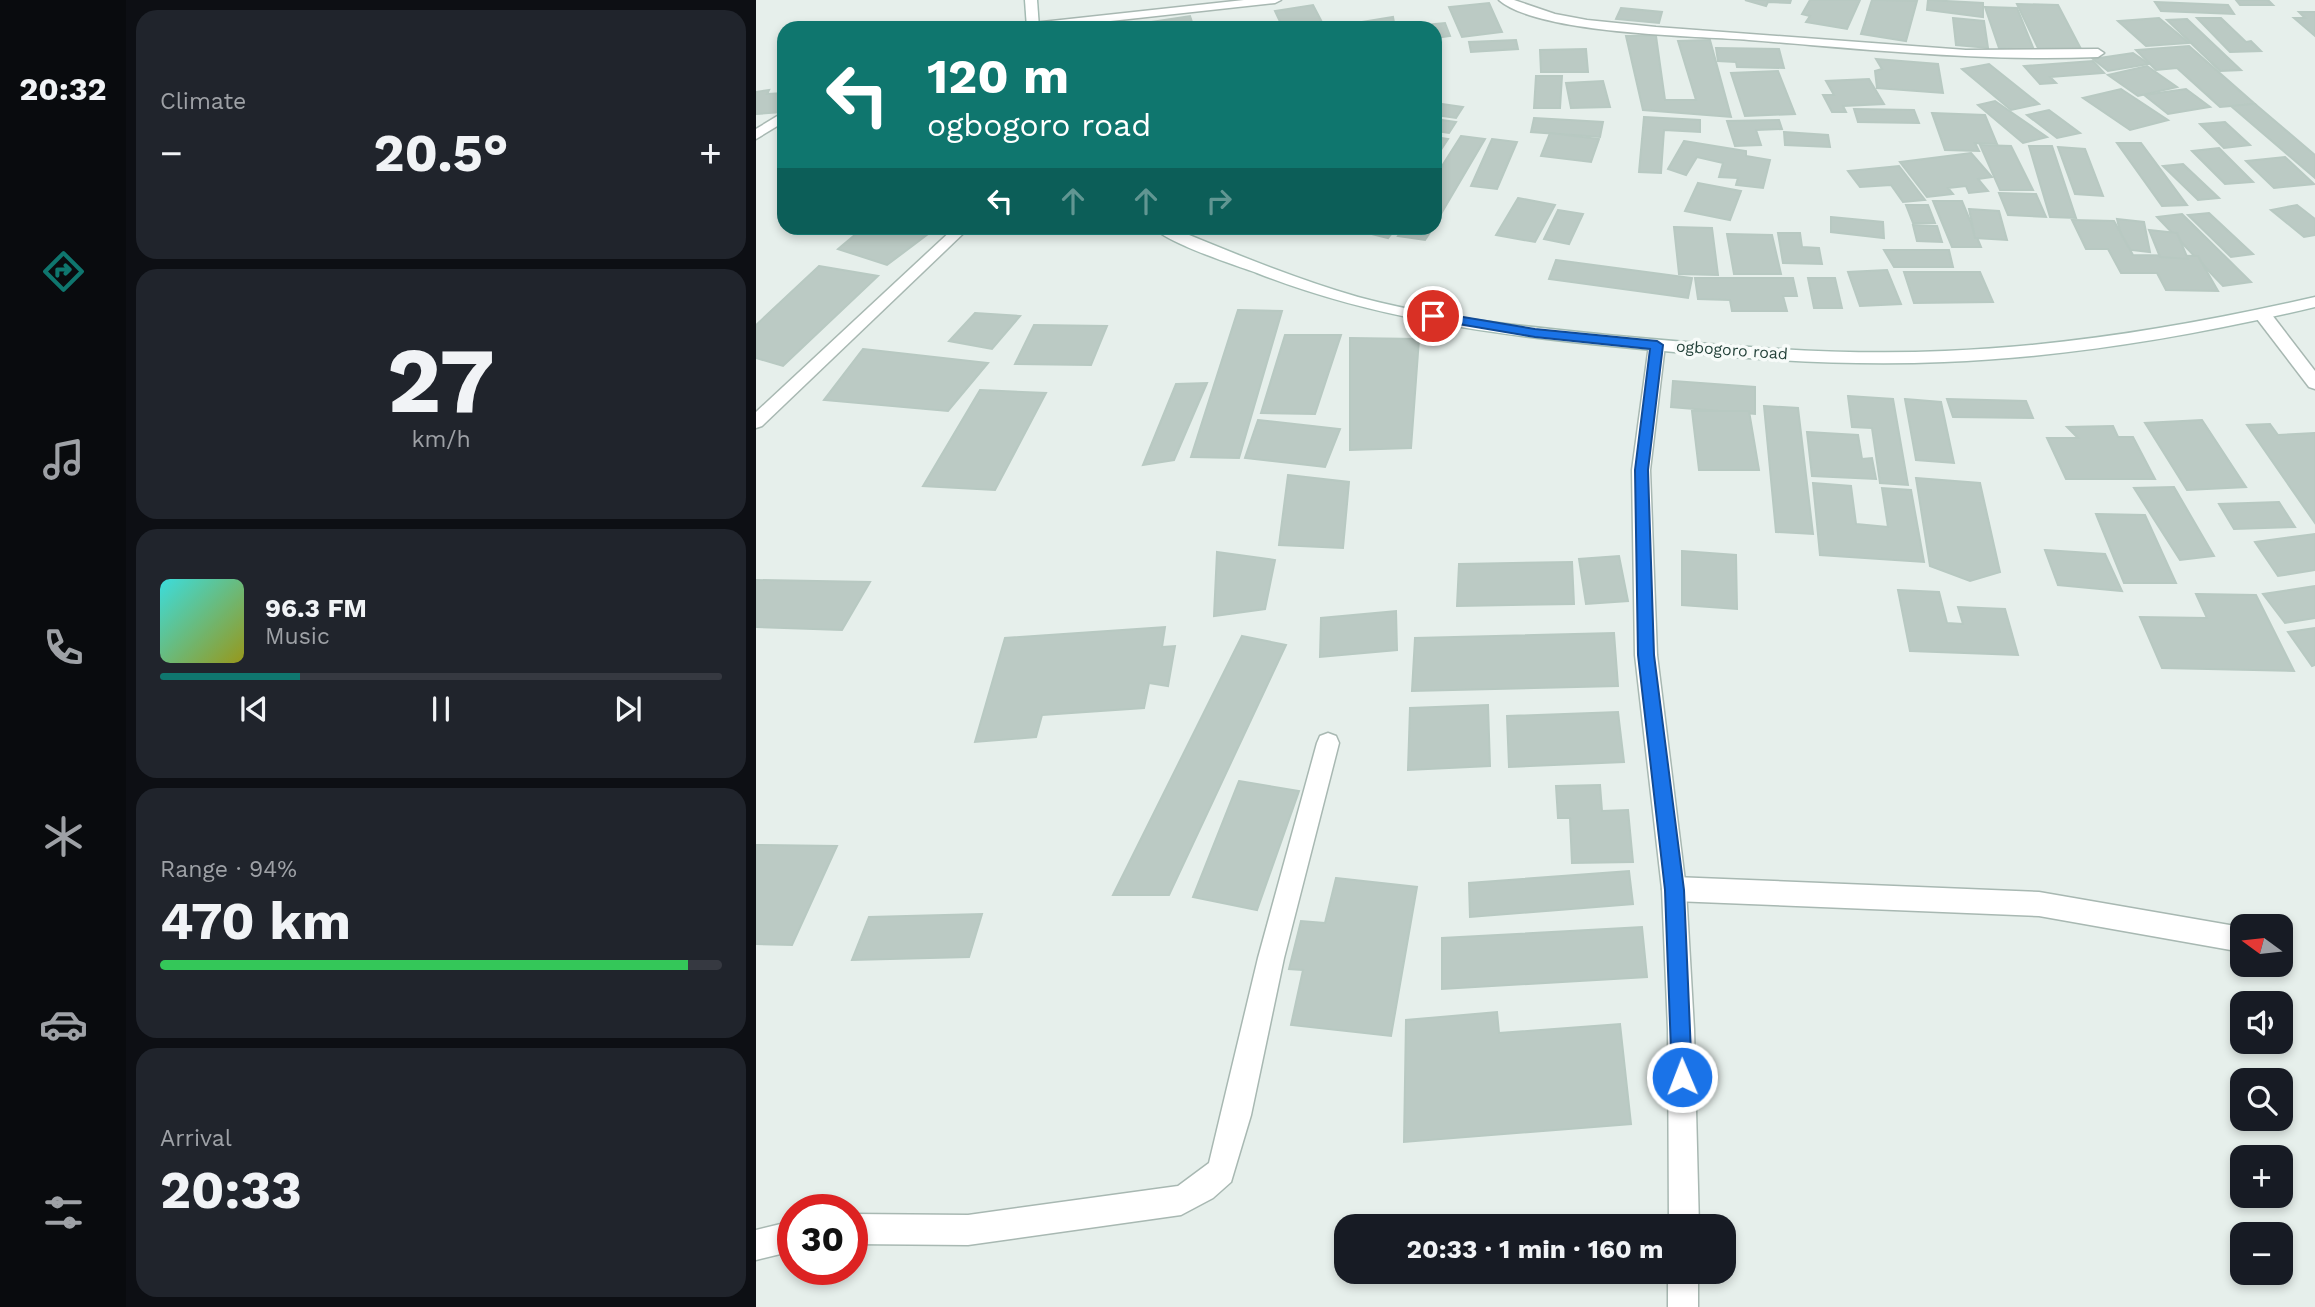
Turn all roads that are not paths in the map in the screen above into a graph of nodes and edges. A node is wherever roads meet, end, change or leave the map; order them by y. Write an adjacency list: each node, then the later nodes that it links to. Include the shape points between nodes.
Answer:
1 (1031, 0): 4 (street)
2 (1275, 0): 5 (street)
3 (1505, 0): 6 (street, via 1535,13 1661,30 1966,53)
4 (1033, 21)
5 (1087, 21)
6 (2098, 52)
7 (777, 121): 8 (street)
8 (756, 135)
9 (955, 235): 15 (street)
10 (1177, 235): 13 (street, ogbogoro road, via 1250,266 1382,308 1535,333)
11 (2315, 302): 12 (street, ogbogoro road)
12 (2263, 315): 13 (street, ogbogoro road, via 2116,342 1986,355 1847,357); 14 (street)
13 (1657, 345): 17 (street, via 1642,470 1646,655)
14 (2315, 383)
15 (756, 422)
16 (1328, 743): 20 (street, via 1221,1172 1181,1200 968,1230)
17 (1674, 890): 18 (street, via 2039,904); 19 (street)
18 (2230, 938)
19 (1684, 1214)
20 (868, 1229)
21 (777, 1240): 22 (street)
22 (756, 1245)
23 (1683, 1284): 24 (street)
24 (1683, 1307)

